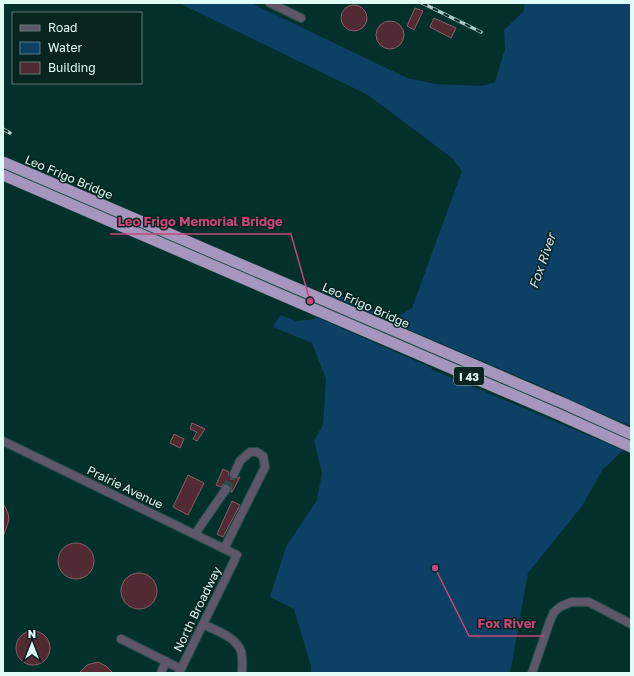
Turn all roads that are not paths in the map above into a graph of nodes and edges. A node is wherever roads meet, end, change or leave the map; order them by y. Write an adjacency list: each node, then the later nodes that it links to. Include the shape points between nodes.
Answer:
1 (270, 3): 2 (street)
2 (301, 18)
3 (3, 162): 5 (highway, Leo Frigo Bridge / I 43)
4 (3, 175): 7 (highway, I 43)
5 (631, 434)
6 (3, 441): 10 (street, Prairie Avenue)
7 (631, 447)
8 (234, 474): 11 (street, via 240,461 250,452 257,452 263,456 265,467)
9 (226, 490): 10 (street)
10 (195, 534): 11 (street, Prairie Avenue)
11 (224, 549): 12 (street, Prairie Avenue)
12 (237, 555): 13 (street, North Broadway)
13 (203, 624): 17 (street, North Broadway); 19 (street, via 230,638 237,645 241,652)
14 (631, 624): 20 (street, via 589,602 571,602 560,607 550,621)
15 (121, 639): 16 (street)
16 (166, 661): 17 (street); 18 (street)
17 (180, 671)
18 (161, 673)
19 (242, 673)
20 (532, 673)

